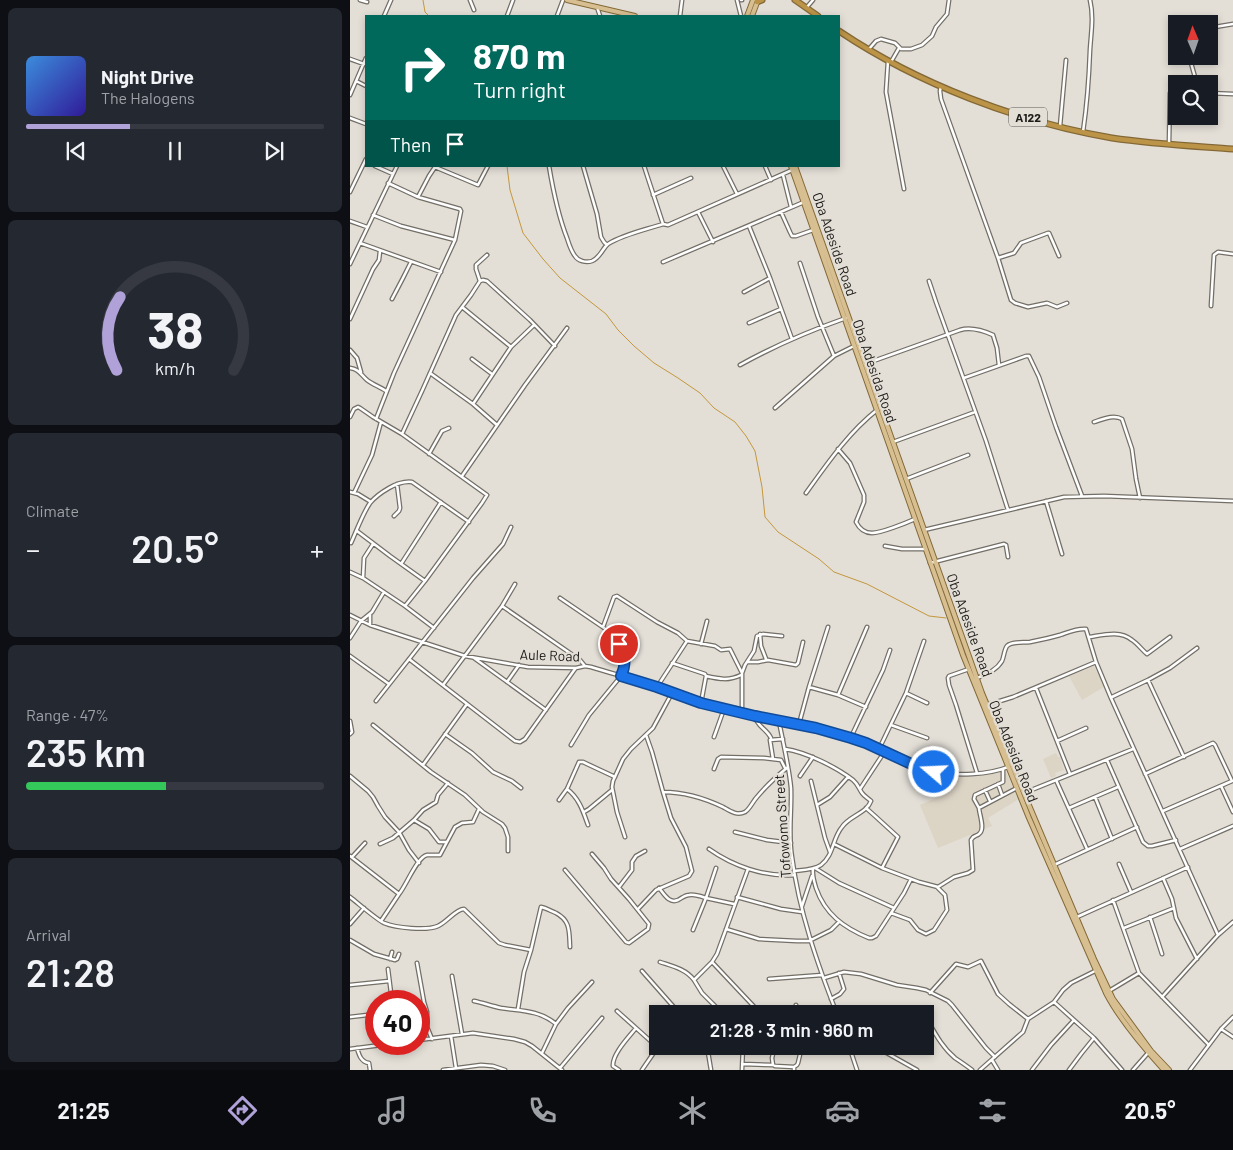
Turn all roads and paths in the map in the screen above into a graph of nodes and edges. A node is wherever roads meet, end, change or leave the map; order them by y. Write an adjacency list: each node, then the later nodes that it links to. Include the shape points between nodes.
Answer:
1 (360, 0): 15 (street)
2 (390, 0): 20 (street)
3 (470, 0): 19 (street)
4 (513, 0): 21 (street)
5 (563, 0): 22 (street)
6 (567, 0): 16 (main road)
7 (592, 0): 16 (street)
8 (682, 0): 25 (street)
9 (737, 0): 26 (street)
10 (758, 0): 27 (main road, via 750,6); 28 (main road)
11 (795, 0): 18 (highway)
12 (813, 0): 18 (street)
13 (949, 0): 33 (street, via 947,14 927,41 916,48)
14 (1090, 0): 50 (street, via 1093,14)
15 (367, 2)
16 (591, 5): 17 (main road)
17 (597, 7): 23 (street); 24 (main road)
18 (806, 8): 29 (highway)
19 (474, 10)
20 (384, 15)
21 (507, 15)
22 (557, 15)
23 (600, 15)
24 (631, 15)
25 (680, 15)
26 (741, 15)
27 (747, 15)
28 (752, 15)
29 (816, 15)
30 (1233, 24): 31 (street)
31 (1218, 26)
32 (840, 32): 34 (highway, A122)
33 (899, 48): 34 (street, via 881,39); 38 (street)
34 (869, 49): 38 (highway, A122)
35 (350, 59): 39 (street)
36 (1066, 60): 49 (street)
37 (365, 61): 39 (street)
38 (889, 61): 42 (highway, A122); 69 (street, via 886,92)
39 (364, 64): 40 (street)
40 (356, 81): 41 (street); 45 (street)
41 (365, 86)
42 (941, 86): 49 (highway, A122, via 1007,112); 95 (street, via 941,99)
43 (1218, 93): 44 (street)
44 (1233, 94)
45 (350, 95)
46 (350, 119): 47 (street)
47 (365, 124)
48 (1169, 125): 51 (street)
49 (1060, 126): 50 (highway, A122)
50 (1083, 132): 51 (highway, A122)
51 (1169, 144): 52 (highway, A122)
52 (1233, 149)
53 (365, 164): 70 (street)
54 (377, 167): 64 (street)
55 (396, 167): 64 (street)
56 (435, 167): 57 (street, via 478,185); 73 (street)
57 (487, 167)
58 (549, 167): 87 (street, via 556,203 575,256 581,261 591,261)
59 (584, 167): 87 (street, via 601,237)
60 (645, 167): 72 (street)
61 (724, 167): 71 (street)
62 (765, 167): 67 (street)
63 (793, 168): 65 (street); 74 (main road, Oba Adesida Road); 89 (main road, Oba Adeside Road)
64 (393, 174): 68 (street)
65 (783, 175): 67 (street); 75 (street)
66 (691, 178): 72 (street)
67 (771, 180): 71 (street)
68 (388, 183): 73 (street); 78 (street)
69 (904, 190)
70 (350, 192)
71 (737, 194): 76 (street)
72 (653, 195): 80 (street)
73 (418, 197): 84 (street, via 461,210)
74 (804, 202): 75 (street); 83 (main road, Oba Adesida Road)
75 (791, 208): 77 (street)
76 (698, 212): 80 (street, via 668,225); 85 (street)
77 (781, 212): 81 (street); 83 (street, via 792,236)
78 (373, 214): 82 (street); 84 (street, via 401,226)
79 (350, 221): 82 (street)
80 (663, 224): 87 (street)
81 (749, 226): 85 (street); 101 (street)
82 (368, 227): 86 (street)
83 (813, 230): 89 (main road, Oba Adesida Road)
84 (455, 240): 100 (street)
85 (713, 242): 97 (street)
86 (360, 243): 88 (street); 92 (street)
87 (607, 245)
88 (380, 251): 96 (street); 111 (street, via 380,258)
89 (823, 251): 110 (main road, Oba Adesida Road)
90 (350, 253): 92 (street)
91 (1233, 254): 107 (street, via 1218,252 1214,255)
92 (354, 255): 99 (street)
93 (487, 255): 102 (street, via 476,265)
94 (1059, 256): 95 (street, via 1048,233 1021,243 1014,253)
95 (998, 258): 106 (street, via 1012,301 1032,307 1040,304 1057,307)
96 (411, 262): 100 (street); 105 (street)
97 (663, 262)
98 (800, 263): 114 (street)
99 (350, 264)
100 (441, 272): 134 (street)
101 (770, 278): 104 (street); 109 (street)
102 (480, 281): 108 (street); 113 (street, via 487,281)
103 (929, 281): 116 (street)
104 (744, 292)
105 (392, 299)
106 (1067, 303)
107 (1211, 306)
108 (462, 307): 120 (street); 131 (street)
109 (781, 309): 112 (street); 117 (street)
110 (846, 317): 114 (street); 119 (main road, Oba Adesida Road); 125 (main road, Oba Adeside Road)
111 (350, 319)
112 (749, 323)
113 (534, 325): 118 (street); 120 (street)
114 (822, 327): 117 (street); 122 (street)
115 (567, 328): 118 (street)
116 (948, 335): 125 (street); 127 (street, via 968,328 992,334); 133 (street)
117 (792, 339): 126 (street)
118 (554, 346): 143 (street)
119 (854, 346): 122 (street); 137 (main road, Oba Adesida Road)
120 (511, 347): 132 (street)
121 (350, 350): 124 (street)
122 (834, 356): 136 (street)
123 (472, 359): 132 (street)
124 (358, 363): 129 (street); 130 (street)
125 (866, 363): 137 (main road, Oba Adeside Road)
126 (740, 365)
127 (999, 365): 133 (street); 155 (street, via 1029,356)
128 (350, 368): 129 (street)
129 (356, 370): 130 (street)
130 (361, 373): 134 (street, via 366,380)
131 (430, 373): 135 (street); 145 (street)
132 (492, 374): 135 (street)
133 (963, 378): 138 (street)
134 (387, 391): 140 (street)
135 (473, 404): 143 (street)
136 (775, 408)
137 (879, 410): 146 (main road, Oba Adeside Road); 147 (street); 163 (main road, Oba Adesida Road)
138 (975, 412): 146 (street); 161 (street)
139 (350, 417): 140 (street, via 358,407)
140 (376, 419): 141 (street)
141 (382, 422): 145 (street); 153 (street, via 372,455)
142 (1094, 422): 156 (street, via 1117,417 1122,419 1132,449)
143 (497, 426): 150 (street)
144 (449, 428): 148 (street, via 442,431)
145 (402, 434): 148 (street)
146 (893, 442): 151 (main road, Oba Adeside Road)
147 (838, 449): 154 (street); 163 (street, via 850,463 864,495 856,522 859,528 874,532)
148 (429, 454): 150 (street)
149 (968, 455): 151 (street)
150 (462, 476): 164 (street, via 487,495)
151 (906, 479): 166 (main road, Oba Adeside Road)
152 (397, 484): 159 (street); 160 (street, via 412,482); 162 (street, via 400,508)
153 (352, 493): 159 (street)
154 (806, 493)
155 (1082, 496): 156 (street); 157 (street)
156 (1140, 498): 158 (street)
157 (1046, 501): 161 (street); 172 (street)
158 (1233, 501)
159 (371, 502): 167 (street)
160 (441, 502): 164 (street); 175 (street)
161 (1008, 510): 166 (street)
162 (394, 516)
163 (916, 519): 171 (main road, Oba Adesida Road)
164 (469, 522): 178 (street)
165 (511, 527): 192 (street, via 503,544)
166 (924, 530): 174 (main road, Oba Adeside Road)
167 (357, 531): 168 (street); 169 (street)
168 (351, 543)
169 (373, 544): 175 (street); 177 (street, via 364,558)
170 (885, 546): 171 (street)
171 (925, 549): 174 (main road, Oba Adesida Road)
172 (1062, 554)
173 (1008, 558): 174 (street, via 1004,544)
174 (932, 562): 205 (main road, Oba Adesida Road)
175 (401, 564): 178 (street)
176 (350, 572): 177 (street)
177 (364, 578): 180 (street)
178 (425, 581): 182 (street)
179 (516, 584): 183 (street)
180 (384, 592): 182 (street); 184 (street)
181 (560, 598): 189 (street)
182 (405, 606): 192 (street)
183 (502, 606): 207 (street); 215 (street)
184 (370, 614): 186 (street); 188 (street)
185 (350, 615): 186 (street, Aule Road)
186 (361, 621): 188 (street, Aule Road); 197 (street)
187 (707, 621): 202 (street)
188 (370, 625): 201 (street, Aule Road)
189 (603, 627): 198 (street, via 617,596); 219 (street, via 624,652)
190 (828, 627): 227 (street)
191 (868, 627): 231 (street)
192 (434, 628): 201 (street)
193 (760, 634): 194 (street); 210 (street); 211 (street)
194 (782, 636)
195 (1089, 637): 196 (street, via 1118,634 1132,639 1147,654); 212 (street); 221 (street, via 1084,628 1010,644 998,667)
196 (1170, 637)
197 (350, 638)
198 (687, 640): 202 (street); 213 (street)
199 (924, 641): 230 (street)
200 (803, 642): 210 (street, via 797,664)
201 (422, 643): 207 (street, Aule Road); 209 (street)
202 (700, 644): 218 (street, via 730,649)
203 (1197, 648): 222 (street)
204 (890, 650): 238 (street)
205 (965, 654): 217 (main road, Oba Adesida Road); 221 (main road, Oba Adeside Road)
206 (350, 656): 224 (street)
207 (465, 656): 208 (street, Aule Road); 225 (street)
208 (474, 657): 214 (street, Aule Road); 223 (street)
209 (409, 659): 224 (street); 225 (street)
210 (766, 660): 211 (street)
211 (747, 662): 218 (street)
212 (1096, 662): 228 (street); 232 (street)
213 (672, 663): 220 (street); 226 (street)
214 (519, 665): 216 (street, Aule Road); 223 (street)
215 (585, 666): 216 (street, Aule Road); 219 (street, Aule Road)
216 (576, 668): 240 (street)
217 (969, 669): 269 (main road, Oba Adesida Road); 272 (street, via 948,678)
218 (742, 674): 220 (street, via 728,680); 241 (street)
219 (621, 676): 226 (street, Aule Road); 258 (street, via 589,715)
220 (706, 676): 234 (street)
221 (977, 678): 237 (main road, Oba Adeside Road)
222 (1148, 680): 232 (street); 263 (street)
223 (507, 682): 240 (street)
224 (389, 684): 233 (street)
225 (443, 685): 236 (street)
226 (657, 687): 229 (street, Aule Road)
227 (809, 687): 231 (street); 245 (street)
228 (1036, 688): 237 (street); 257 (street)
229 (672, 693): 234 (street, Aule Road); 251 (street)
230 (906, 693): 235 (street); 247 (street)
231 (838, 695): 238 (street)
232 (1111, 698): 259 (street)
233 (376, 702)
234 (701, 703): 239 (street, Aule Road)
235 (927, 703)
236 (467, 704): 240 (street, via 520,742); 250 (street)
237 (987, 705): 293 (main road, Oba Adeside Road)
238 (866, 706): 253 (street)
239 (724, 709): 241 (street, Aule Road); 252 (street)
240 (546, 710)
241 (742, 713): 242 (street, Aule Road)
242 (755, 716): 244 (street, Aule Road); 255 (street)
243 (350, 721): 249 (street)
244 (779, 721): 245 (street, Aule Road); 256 (street, Tofowomo Street)
245 (799, 724): 253 (street, Aule Road)
246 (373, 725): 267 (street)
247 (891, 725): 254 (street); 261 (street)
248 (1086, 728): 257 (street)
249 (350, 734)
250 (445, 734): 267 (street); 286 (street, via 493,772)
251 (646, 735): 277 (street, via 624,758); 292 (street)
252 (714, 737)
253 (851, 738): 261 (street, Aule Road)
254 (927, 738)
255 (771, 739): 256 (street); 265 (street)
256 (783, 740): 260 (street, Tofowomo Street)
257 (1057, 741): 273 (street)
258 (571, 745)
259 (1134, 748): 266 (street); 274 (street)
260 (785, 749): 264 (street); 268 (street, Tofowomo Street)
261 (880, 749): 262 (street, Aule Road)
262 (885, 751): 272 (street, Aule Road, via 934,772); 289 (street)
263 (1184, 756): 274 (street); 280 (street, via 1213,743)
264 (813, 757): 276 (street); 278 (street)
265 (772, 759): 268 (street, via 781,760); 270 (street, via 721,757)
266 (1107, 760): 273 (street); 285 (street)
267 (424, 765): 282 (street)
268 (787, 768): 292 (street, via 745,812 739,814 694,796); 317 (street, Tofowomo Street, via 792,805)
269 (1008, 768): 271 (street, Aule Road); 287 (main road, Oba Adesida Road)
270 (714, 769)
271 (1002, 769): 272 (street, Aule Road); 283 (street, via 1004,781)
272 (977, 773)
273 (1070, 774): 279 (street)
274 (1145, 774): 303 (street)
275 (350, 776): 310 (street, via 368,791)
276 (800, 776)
277 (615, 777): 288 (street, via 579,762); 290 (street)
278 (848, 777): 289 (street); 298 (street, via 830,797)
279 (1056, 780): 293 (street); 301 (street)
280 (1232, 780): 284 (street)
281 (811, 781): 298 (street)
282 (448, 783): 302 (street); 306 (street, via 436,802)
283 (998, 784): 291 (street); 294 (street)
284 (1221, 786): 303 (street); 305 (street)
285 (1119, 787): 295 (street); 309 (street)
286 (521, 788)
287 (1017, 788): 294 (street); 328 (main road, Oba Adesida Road)
288 (567, 789): 296 (street); 304 (street)
289 (860, 789): 299 (street, via 871,801)
290 (612, 790): 304 (street); 312 (street)
291 (985, 790): 297 (street); 300 (street, via 974,796)
292 (663, 792): 345 (street, via 692,871 689,876)
293 (1024, 793): 328 (main road, Oba Adeside Road)
294 (1002, 795): 297 (street)
295 (1095, 797): 301 (street); 313 (street)
296 (559, 800)
297 (990, 802): 300 (street)
298 (816, 805): 326 (street)
299 (866, 808): 319 (street, via 841,827); 334 (street, via 898,837)
300 (979, 808): 344 (street, via 982,831 970,840 973,870)
301 (1069, 808): 322 (street)
302 (479, 809): 315 (street, via 473,822 455,827); 323 (street, via 505,828)
303 (1162, 811): 314 (street)
304 (584, 812): 307 (street)
305 (1233, 812)
306 (414, 820): 310 (street); 315 (street, via 429,829 440,842)
307 (588, 825)
308 (1233, 826): 321 (street)
309 (1137, 827): 313 (street); 314 (street, via 1148,846)
310 (399, 832): 318 (street); 329 (street)
311 (735, 832): 317 (street)
312 (625, 837)
313 (1112, 839): 322 (street)
314 (1176, 840): 321 (street)
315 (446, 842): 329 (street, via 440,855 426,855)
316 (365, 843): 327 (street)
317 (791, 843): 338 (street, Tofowomo Street)
318 (380, 844)
319 (834, 844): 326 (street); 334 (street)
320 (709, 849): 336 (street)
321 (1180, 849): 335 (street)
322 (1087, 850): 331 (street)
323 (508, 851)
324 (645, 851): 343 (street, via 636,856 632,870)
325 (592, 854): 343 (street)
326 (831, 854): 333 (street, via 822,865)
327 (351, 856): 347 (street)
328 (1049, 857): 331 (main road, Oba Adeside Road); 366 (main road, Oba Adesida Road)
329 (419, 863): 347 (street)
330 (1119, 864): 346 (street)
331 (1054, 865): 360 (main road, Oba Adeside Road)
332 (716, 868): 350 (street)
333 (814, 868): 338 (street); 339 (street); 355 (street)
334 (882, 868): 342 (street)
335 (1188, 868): 341 (street); 370 (street)
336 (748, 869): 340 (street); 349 (street)
337 (566, 870): 357 (street, via 627,943 649,927)
338 (794, 871): 340 (street, Tofowomo Street)
339 (812, 874): 354 (street); 363 (street, via 822,902)
340 (794, 875): 354 (street, Tofowomo Street)
341 (1163, 878): 346 (street); 356 (street)
342 (911, 879): 344 (street); 355 (street)
343 (619, 887): 357 (street)
344 (937, 887): 359 (street, via 945,895 947,910 932,932 926,934 910,920)
345 (659, 888): 350 (street, via 672,901 689,895); 357 (street)
346 (1131, 892): 351 (street)
347 (399, 894): 362 (street)
348 (350, 897): 353 (street)
349 (737, 897): 352 (street); 358 (street)
350 (706, 898): 352 (street); 369 (street)
351 (1113, 900): 360 (street); 367 (street)
352 (734, 904): 368 (street)
353 (364, 908): 362 (street); 365 (street)
354 (801, 908): 358 (street, Tofowomo Street)
355 (894, 908): 359 (street)
356 (1174, 908): 361 (street); 379 (street)
357 (638, 909)
358 (802, 912): 372 (street, Tofowomo Street)
359 (891, 913): 363 (street, via 872,938)
360 (1076, 917): 366 (main road, Oba Adeside Road)
361 (1150, 918): 367 (street); 377 (street)
362 (380, 921): 374 (street, via 426,928 438,926 462,908 499,943)
363 (839, 922): 372 (street)
364 (1233, 922): 370 (street)
365 (350, 924)
366 (1078, 925): 385 (main road, Oba Adesida Road); 397 (main road, Oba Adeside Road)
367 (1124, 928): 387 (street)
368 (726, 929): 372 (street, via 759,939); 381 (street)
369 (693, 930)
370 (1218, 935): 379 (street)
371 (350, 940): 378 (street)
372 (811, 940): 389 (street, Tofowomo Street)
373 (570, 947): 374 (street, via 566,920 542,907)
374 (531, 950): 407 (street)
375 (392, 952): 378 (street)
376 (399, 954): 378 (street, via 397,959)
377 (1162, 954)
378 (390, 959)
379 (1197, 959): 399 (street)
380 (660, 962): 390 (street, via 684,971)
381 (712, 962): 390 (street); 405 (street)
382 (417, 963): 396 (street)
383 (388, 969): 392 (street)
384 (642, 970): 403 (street)
385 (1095, 971): 402 (street, via 1071,983); 429 (main road, Oba Adesida Road, via 1110,1001)
386 (839, 973): 389 (street); 398 (street, via 861,974); 400 (street, via 844,988)
387 (1139, 973): 397 (street); 399 (street)
388 (452, 976): 420 (street)
389 (823, 976): 391 (street); 400 (street, Tofowomo Street)
390 (694, 980): 404 (street)
391 (769, 980)
392 (390, 981): 394 (street); 395 (street)
393 (592, 982): 415 (street)
394 (350, 985)
395 (391, 990)
396 (422, 990)
397 (1109, 991): 429 (main road, Oba Adeside Road)
398 (930, 993): 413 (street, via 956,964 968,966 981,961 998,994); 437 (street, via 952,1005)
399 (1162, 997): 425 (street)
400 (831, 998): 406 (street, Tofowomo Street)
401 (474, 1001): 407 (street)
402 (1054, 1002): 413 (street); 414 (street)
403 (672, 1005)
404 (714, 1005)
405 (753, 1005)
406 (834, 1005)
407 (518, 1009): 415 (street)
408 (617, 1011): 416 (street)
409 (365, 1015): 410 (street)
410 (350, 1017)
411 (1233, 1017): 417 (street)
412 (602, 1018): 444 (street)
413 (1028, 1018): 437 (street, via 1023,1032)
414 (1074, 1020): 424 (street); 457 (street)
415 (556, 1024): 430 (street)
416 (636, 1028): 448 (street, via 613,1060 613,1066); 449 (street, via 655,1045 655,1051)
417 (1220, 1029): 422 (street); 425 (street)
418 (934, 1032): 454 (street, via 956,1059)
419 (430, 1034): 423 (street)
420 (462, 1034): 421 (street); 430 (street, via 484,1033 514,1039)
421 (451, 1036): 423 (street); 441 (street)
422 (1233, 1037)
423 (432, 1038)
424 (1094, 1038): 458 (street); 459 (street)
425 (1209, 1045): 463 (street)
426 (365, 1047): 427 (street)
427 (357, 1048): 428 (street); 445 (street, via 364,1062 369,1063)
428 (350, 1049)
429 (1150, 1052): 460 (street); 461 (main road, Oba Adesida Road); 462 (main road, Oba Adeside Road)
430 (542, 1053): 444 (street)
431 (710, 1055): 450 (street)
432 (742, 1055): 439 (street)
433 (772, 1055): 440 (street)
434 (800, 1055): 443 (street)
435 (852, 1055): 452 (street)
436 (890, 1055): 453 (street)
437 (995, 1057): 438 (street)
438 (992, 1060): 455 (street); 456 (street)
439 (742, 1064): 440 (street); 451 (street)
440 (773, 1065): 443 (street)
441 (456, 1068): 442 (street); 446 (street)
442 (466, 1068): 447 (street, via 488,1065)
443 (794, 1068)
444 (561, 1069)
445 (370, 1070)
446 (443, 1070)
447 (505, 1070)
448 (619, 1070)
449 (642, 1070)
450 (711, 1070)
451 (742, 1070)
452 (857, 1070)
453 (917, 1070)
454 (972, 1070)
455 (980, 1070)
456 (998, 1070)
457 (1032, 1070)
458 (1069, 1070)
459 (1122, 1070)
460 (1133, 1070)
461 (1164, 1070)
462 (1169, 1070)
463 (1190, 1070)

